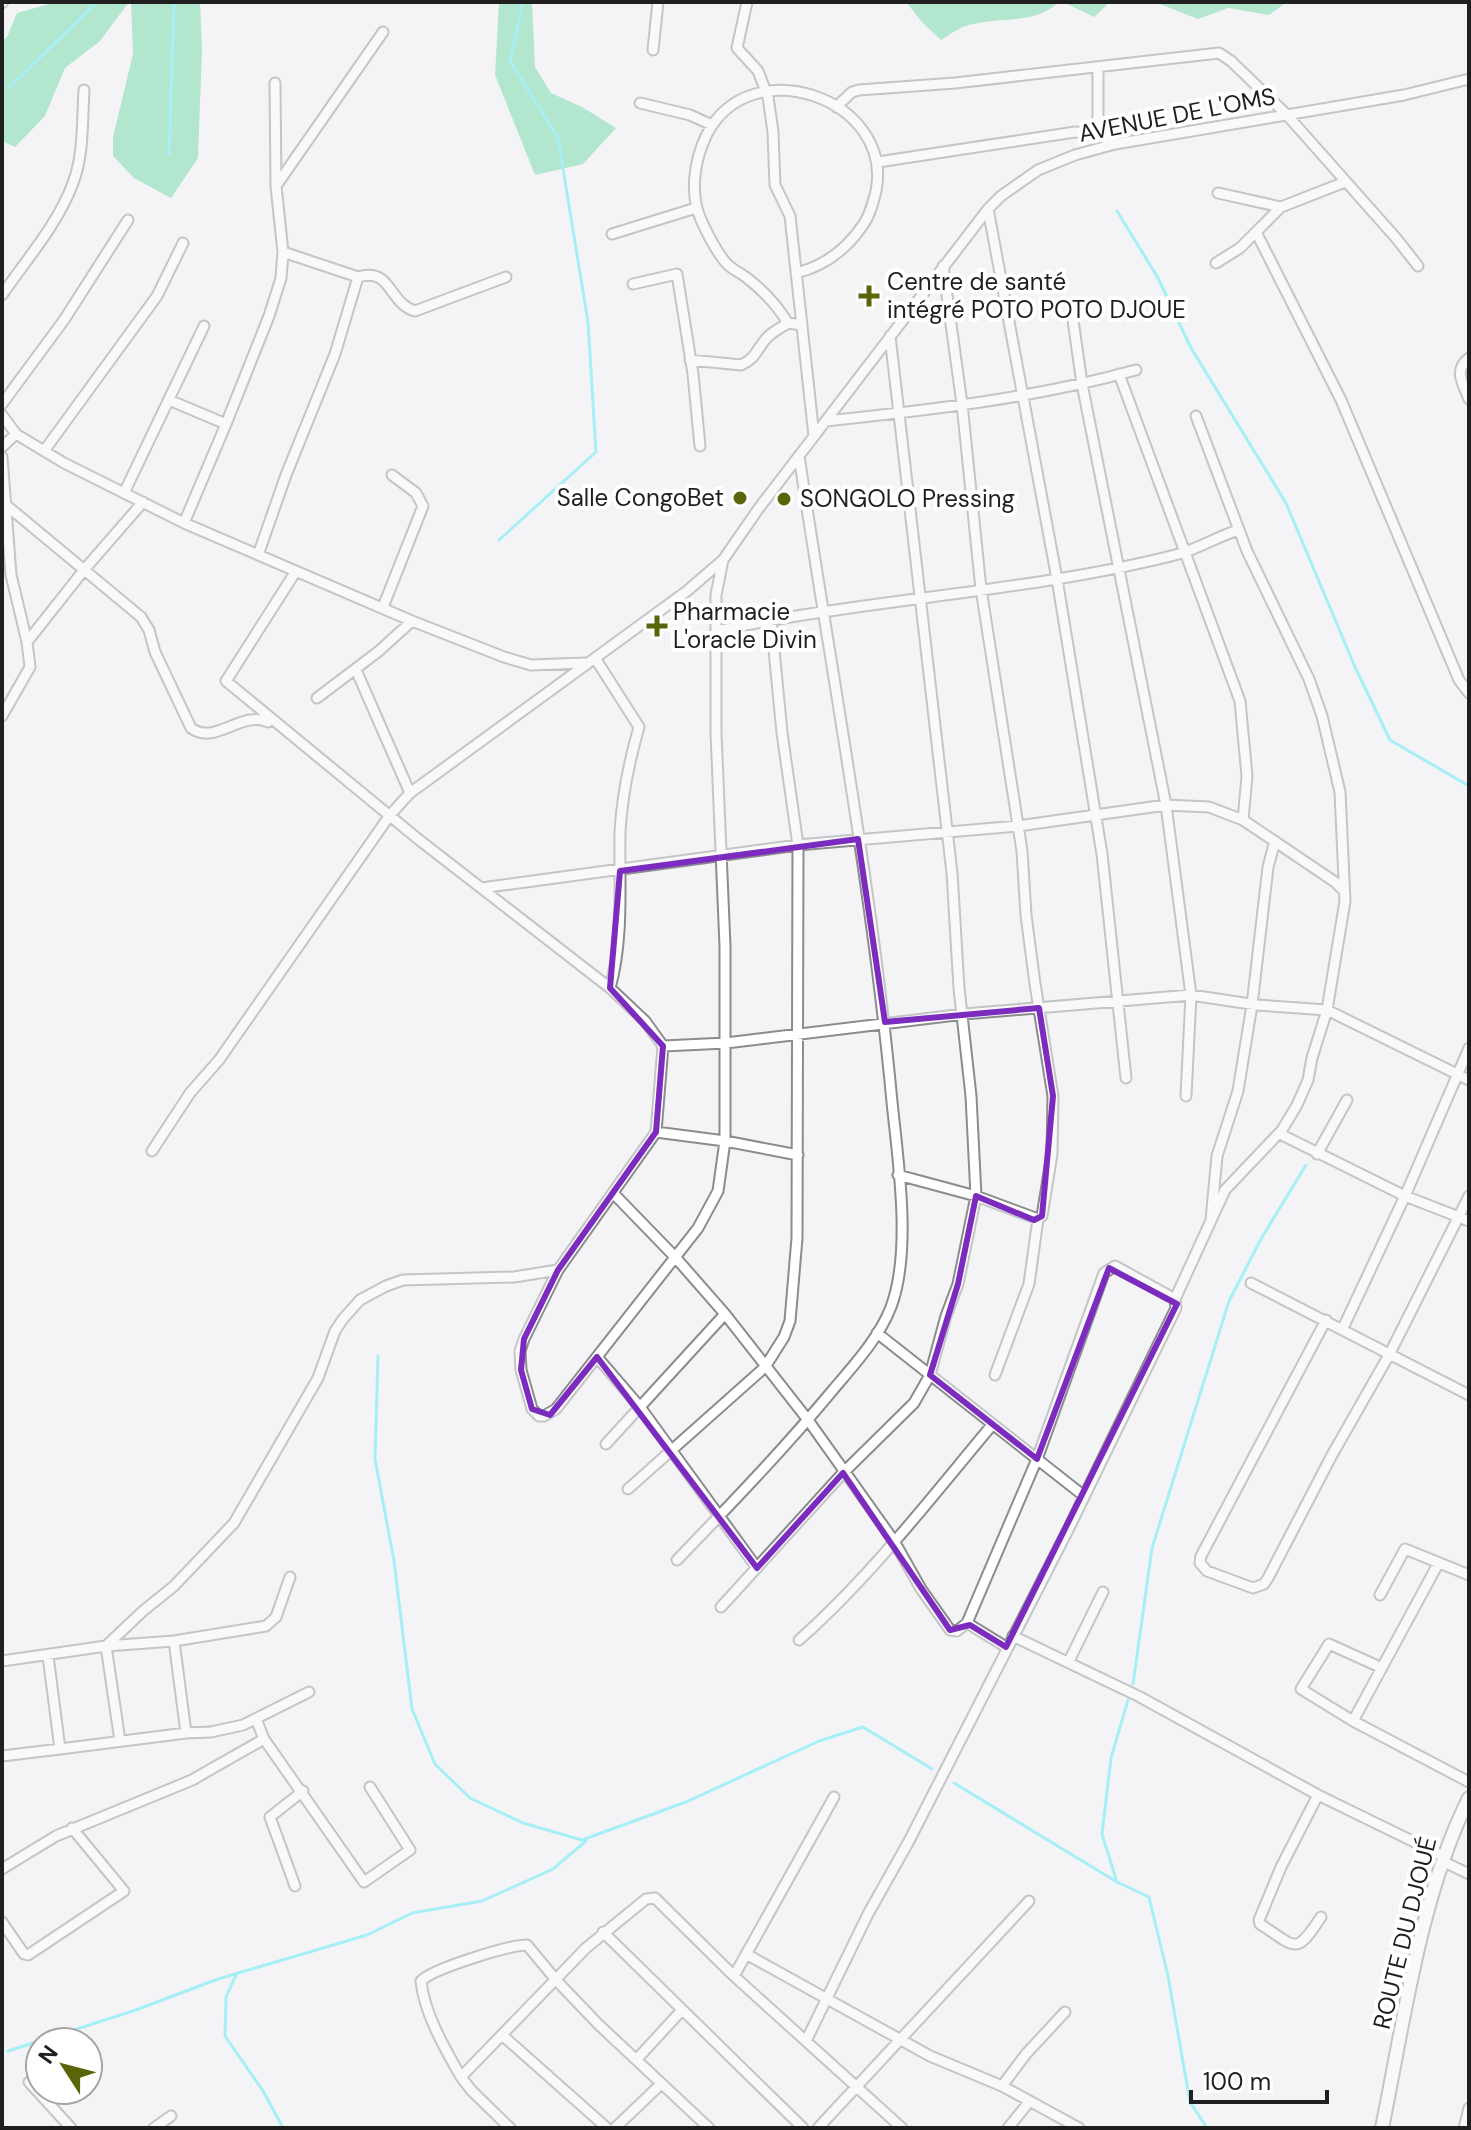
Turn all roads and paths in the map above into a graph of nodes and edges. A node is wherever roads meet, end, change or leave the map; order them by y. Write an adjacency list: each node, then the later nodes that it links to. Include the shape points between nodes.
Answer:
1 (658, 2): 4 (street)
2 (747, 2): 9 (street, via 737,48 758,71)
3 (383, 32): 18 (street)
4 (653, 50)
5 (1098, 67): 11 (street, via 859,90); 12 (street, via 1219,53); 14 (street)
6 (1469, 79): 12 (street, AVENUE DE L'OMS)
7 (275, 83): 18 (street)
8 (84, 90): 35 (street, via 74,181)
9 (765, 90): 11 (street, via 807,92); 13 (street, via 729,108); 31 (street, via 775,185 790,216)
10 (640, 103): 13 (street)
11 (836, 107): 16 (street, via 864,131)
12 (1286, 114): 15 (street, AVENUE DE L'OMS); 17 (street)
13 (712, 125): 21 (street, via 701,146 694,182)
14 (1098, 135): 15 (street); 16 (street, via 1075,132)
15 (1115, 144): 22 (street, AVENUE DE L'OMS, via 1038,170)
16 (878, 162): 31 (street, via 873,204 857,235 826,262)
17 (1345, 182): 20 (street); 30 (street)
18 (276, 186): 27 (street)
19 (1218, 193): 20 (street)
20 (1281, 207): 24 (street)
21 (696, 208): 25 (street); 37 (street, via 726,263 765,293)
22 (988, 209): 29 (street, AVENUE DE L'OMS); 46 (street)
23 (128, 220): 49 (street)
24 (1256, 232): 28 (street); 86 (street, via 1341,400)
25 (612, 234)
26 (183, 243): 60 (street, via 157,296)
27 (283, 252): 32 (street); 55 (street, via 269,316)
28 (1216, 263)
29 (943, 266): 40 (street, AVENUE DE L'OMS); 50 (street)
30 (1418, 266)
31 (796, 273): 38 (street)
32 (358, 277): 33 (street, via 377,275 415,311); 70 (street, via 335,354)
33 (506, 277)
34 (633, 284): 42 (street, via 677,274)
35 (2, 295)
36 (1072, 313): 45 (street)
37 (788, 323): 38 (street); 42 (street, via 741,365)
38 (802, 325): 57 (street)
39 (204, 326): 48 (street)
40 (890, 336): 51 (street); 54 (street, AVENUE DE L'OMS)
41 (1469, 358): 47 (street, via 1459,373)
42 (690, 360): 58 (street)
43 (1136, 370): 44 (street)
44 (1119, 374): 45 (street); 69 (street)
45 (1082, 384): 46 (street); 72 (street)
46 (1023, 395): 50 (street); 75 (street)
47 (1469, 399)
48 (169, 400): 55 (street); 64 (street)
49 (2, 404)
50 (962, 404): 51 (street); 76 (street)
51 (898, 413): 54 (street); 77 (street)
52 (2, 415): 56 (street)
53 (1196, 416): 68 (street)
54 (826, 421): 57 (street, AVENUE DE L'OMS)
55 (226, 424): 67 (street)
56 (16, 434): 59 (street); 60 (street)
57 (814, 436): 61 (street, AVENUE DE L'OMS)
58 (700, 446)
59 (2, 447)
60 (44, 451): 64 (street)
61 (799, 456): 71 (street, AVENUE DE L'OMS); 79 (street)
62 (2, 457): 66 (street)
63 (392, 475): 78 (street, via 416,493 423,506)
64 (124, 493): 65 (street)
65 (143, 502): 67 (street); 73 (street)
66 (6, 505): 73 (street); 83 (street, via 11,575)
67 (184, 523): 70 (street)
68 (1238, 530): 69 (street); 103 (street, via 1322,716 1340,792)
69 (1184, 552): 72 (street); 94 (street, via 1240,701 1247,776)
70 (258, 555): 74 (street)
71 (723, 560): 82 (street, via 716,595); 84 (street, AVENUE DE L'OMS)
72 (1120, 568): 75 (street); 91 (street)
73 (84, 570): 83 (street); 89 (street, via 146,625 191,728 207,734 250,719)
74 (296, 571): 78 (street); 89 (street, via 226,681)
75 (1057, 579): 76 (street); 93 (street)
76 (981, 589): 77 (street); 95 (street)
77 (922, 596): 79 (street); 96 (street)
78 (383, 607): 81 (street)
79 (824, 610): 80 (street); 97 (street)
80 (771, 619): 82 (street); 99 (street)
81 (412, 621): 84 (street, via 531,665); 85 (street)
82 (717, 631): 100 (street)
83 (27, 642): 88 (street, via 30,667)
84 (592, 660): 90 (street, AVENUE DE L'OMS); 101 (street, via 639,727 625,779)
85 (356, 670): 87 (street); 90 (street)
86 (1469, 693)
87 (317, 698)
88 (2, 716)
89 (278, 726): 92 (street)
90 (410, 793): 92 (street, AVENUE DE L'OMS)
91 (1166, 805): 93 (street); 94 (street, via 1209,807); 105 (street)
92 (390, 815): 102 (street); 124 (street, AVENUE DE L'OMS)
93 (1095, 815): 95 (street); 106 (street)
94 (1243, 820): 98 (street)
95 (1018, 826): 96 (street); 108 (street)
96 (946, 832): 97 (street); 110 (street)
97 (858, 839): 99 (street); 111 (street)
98 (1275, 841): 103 (street); 107 (street)
99 (798, 845): 100 (street); 112 (street)
100 (723, 856): 101 (street); 113 (street)
101 (620, 871): 102 (street); 104 (street)
102 (481, 888): 104 (street)
103 (1344, 891): 109 (street)
104 (610, 988): 114 (street)
105 (1191, 995): 106 (street); 107 (street); 119 (street)
106 (1117, 999): 108 (street); 117 (street)
107 (1252, 1005): 109 (street); 134 (street, via 1238,1091 1217,1156)
108 (1039, 1008): 110 (street); 133 (street, via 1053,1096 1052,1154)
109 (1327, 1010): 116 (street); 121 (street, via 1305,1089)
110 (964, 1014): 111 (street); 129 (street)
111 (885, 1022): 112 (street); 127 (street)
112 (797, 1034): 113 (street); 126 (street)
113 (726, 1043): 114 (street); 123 (street)
114 (663, 1046): 122 (street)
115 (1469, 1048): 116 (street)
116 (1458, 1074): 118 (street); 130 (street)
117 (1126, 1078)
118 (1469, 1080)
119 (1186, 1096)
120 (1347, 1100): 125 (street)
121 (1282, 1130): 125 (street, via 1286,1138); 134 (street, via 1225,1190)
122 (656, 1132): 123 (street); 128 (street)
123 (725, 1141): 126 (street); 136 (street, via 713,1204)
124 (152, 1151)
125 (1317, 1154): 130 (street)
126 (798, 1155): 146 (street, via 792,1305 784,1337)
127 (898, 1175): 129 (street); 143 (street, via 901,1258 897,1288)
128 (614, 1194): 136 (street); 137 (street)
129 (976, 1196): 133 (street); 147 (street, via 958,1284)
130 (1405, 1196): 132 (street); 142 (street)
131 (1469, 1196): 132 (street)
132 (1458, 1217): 135 (street); 144 (street)
133 (1038, 1219): 148 (street, via 1029,1284)
134 (1211, 1220): 139 (street)
135 (1469, 1221)
136 (676, 1258): 140 (street); 145 (street)
137 (558, 1270): 145 (street, via 520,1351 535,1412 550,1415); 173 (street, via 514,1277 403,1280 360,1300 335,1331 318,1378 234,1523)
138 (1251, 1283): 141 (street)
139 (1175, 1299): 155 (street, via 1115,1266 1104,1273); 158 (street, via 1160,1343)
140 (725, 1314): 146 (street); 150 (street)
141 (1326, 1320): 142 (street); 144 (street, via 1201,1556 1207,1571 1253,1588 1264,1584)
142 (1343, 1328): 144 (street)
143 (877, 1333): 147 (street); 151 (street)
144 (1389, 1355): 149 (street)
145 (597, 1357): 150 (street)
146 (765, 1367): 151 (street); 154 (street)
147 (930, 1375): 152 (street); 156 (street, via 914,1403)
148 (995, 1375)
149 (1469, 1395)
150 (640, 1407): 153 (street); 154 (street)
151 (808, 1420): 156 (street); 159 (street)
152 (992, 1425): 155 (street); 160 (street)
153 (606, 1444)
154 (671, 1450): 157 (street); 159 (street)
155 (1037, 1459): 158 (street); 169 (street)
156 (843, 1473): 160 (street); 163 (street)
157 (628, 1489)
158 (1084, 1496): 170 (street)
159 (719, 1517): 161 (street); 163 (street)
160 (894, 1541): 169 (street, via 950,1630); 171 (street)
161 (677, 1560)
162 (1438, 1564): 164 (street); 167 (street, via 1405,1549); 178 (street)
163 (757, 1568): 168 (street)
164 (1469, 1575)
165 (290, 1577): 172 (street, via 271,1623)
166 (1103, 1592): 177 (street)
167 (1380, 1595)
168 (721, 1607)
169 (967, 1623): 174 (street)
170 (1013, 1636): 174 (street); 177 (street)
171 (799, 1640)
172 (174, 1641): 173 (street); 182 (street)
173 (106, 1646): 175 (street); 184 (street)
174 (1006, 1647): 205 (street)
175 (48, 1656): 176 (street); 185 (street)
176 (2, 1661)
177 (1069, 1661): 190 (street)
178 (1382, 1668): 181 (street); 181 (street, via 1329,1644 1301,1686)
179 (309, 1692): 180 (street)
180 (256, 1719): 182 (street, via 229,1729); 183 (street)
181 (1353, 1721): 187 (street)
182 (186, 1733): 184 (street)
183 (264, 1739): 189 (street); 193 (street, via 192,1780)
184 (120, 1741): 185 (street)
185 (60, 1749): 186 (street)
186 (2, 1756)
187 (1469, 1782)
188 (370, 1787): 189 (street, via 410,1850 364,1882)
189 (303, 1791): 197 (street, via 270,1817)
190 (1318, 1795): 194 (street); 199 (street, via 1259,1920 1299,1946)
191 (834, 1797): 202 (street)
192 (1469, 1798): 194 (main road, ROUTE DU DJOUÉ)
193 (72, 1828): 195 (street); 200 (street, via 124,1891 26,1956)
194 (1443, 1858): 196 (street); 231 (main road, ROUTE DU DJOUÉ)
195 (2, 1869)
196 (1469, 1874)
197 (295, 1886)
198 (1029, 1901): 209 (street)
199 (1321, 1917)
200 (2, 1922)
201 (603, 1932): 203 (street, via 646,1899 655,1898); 204 (street); 206 (street)
202 (746, 1954): 203 (street); 205 (street)
203 (734, 1976): 210 (street)
204 (556, 1980): 208 (street); 211 (street); 212 (street, via 532,1949 521,1945 425,1976 421,1986 426,2002)
205 (825, 1998): 209 (street); 210 (street)
206 (682, 2010): 211 (street); 226 (street)
207 (1065, 2012): 214 (street)
208 (502, 2035): 212 (street); 223 (street)
209 (903, 2039): 214 (street); 215 (street)
210 (806, 2041): 215 (street)
211 (637, 2059): 213 (street)
212 (461, 2077): 222 (street)
213 (661, 2084): 224 (street); 225 (street)
214 (1002, 2086): 216 (street)
215 (857, 2087): 227 (street); 228 (street)
216 (1029, 2102): 229 (street); 230 (street)
217 (51, 2106): 220 (street)
218 (1469, 2108): 232 (street)
219 (171, 2116): 221 (street)
220 (71, 2128)
221 (154, 2128)
222 (510, 2128)
223 (607, 2128)
224 (615, 2128)
225 (709, 2128)
226 (803, 2128)
227 (818, 2128)
228 (902, 2128)
229 (1008, 2128)
230 (1079, 2128)
231 (1382, 2128)
232 (1464, 2128)

